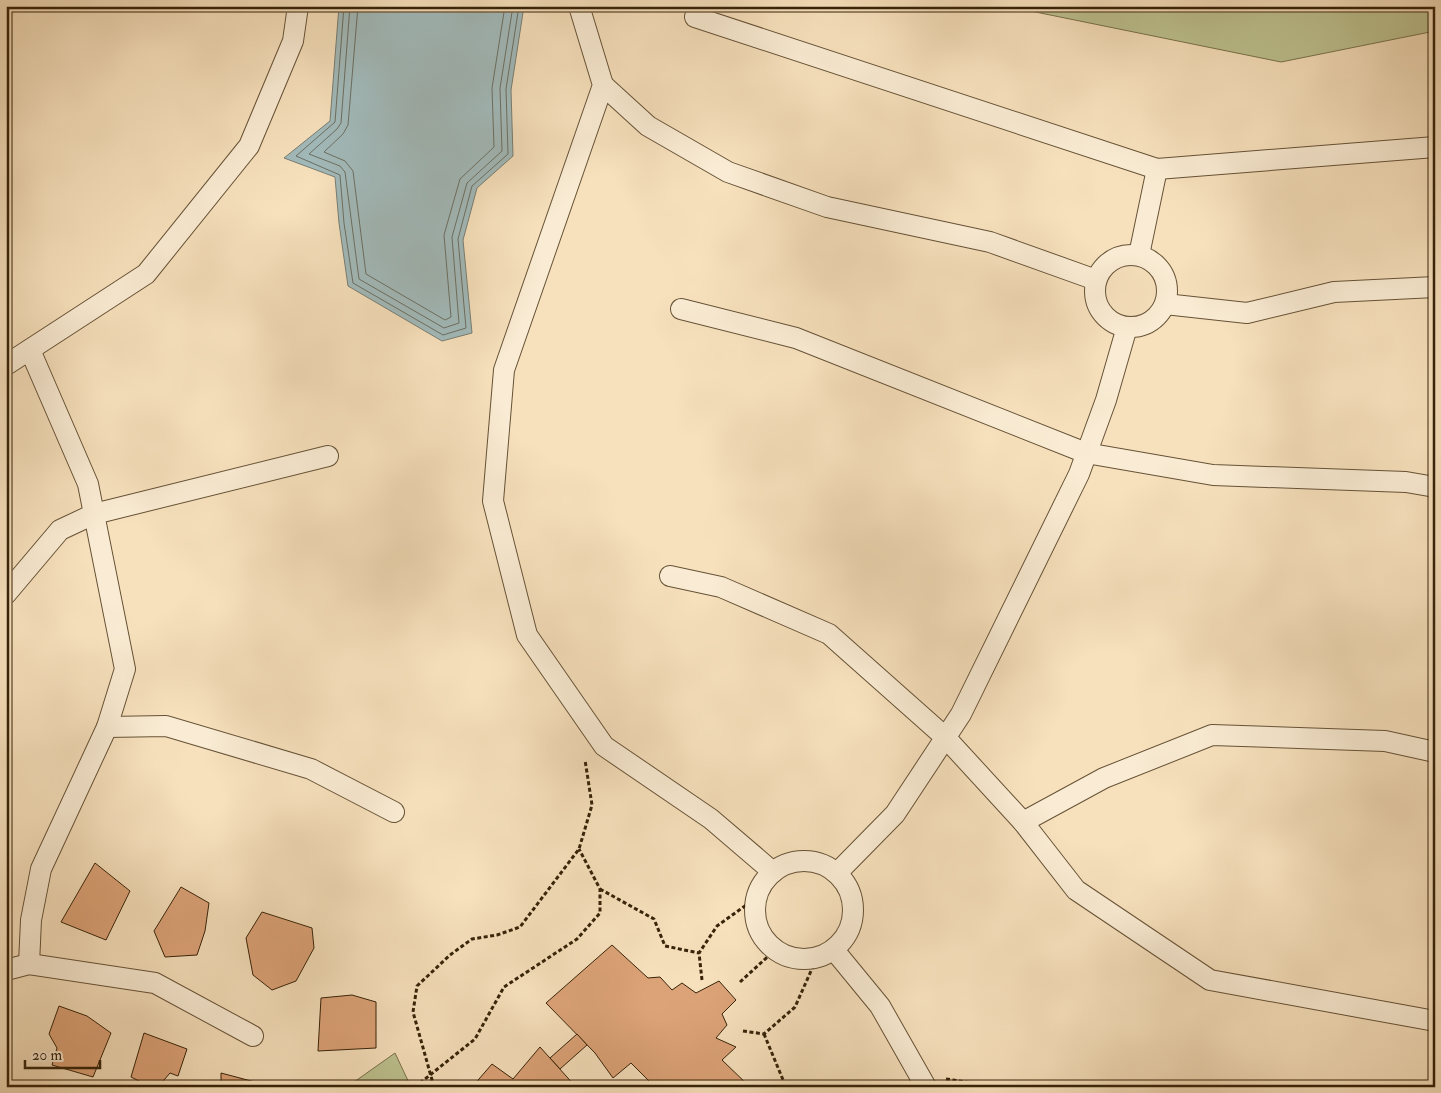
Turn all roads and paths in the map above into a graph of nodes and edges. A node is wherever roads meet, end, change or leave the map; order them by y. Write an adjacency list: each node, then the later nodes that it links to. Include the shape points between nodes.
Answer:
1 (298, 6): 13 (street, via 293,41 249,146 146,274)
2 (580, 6): 4 (street)
3 (695, 17): 6 (street)
4 (603, 84): 8 (street, via 648,126 728,172 827,207 990,242); 22 (street, via 504,370 493,500 527,636)
5 (1435, 147): 6 (street)
6 (1157, 169): 7 (street)
7 (1139, 256): 8 (street, via 1122,256 1110,261); 10 (street, via 1151,260 1164,276)
8 (1096, 280): 12 (street, via 1098,308 1114,323)
9 (1435, 287): 10 (street, via 1334,292 1246,313)
10 (1165, 304): 12 (street, via 1153,320)
11 (682, 309): 15 (street, via 796,338)
12 (1127, 327): 15 (street, via 1106,400)
13 (30, 350): 14 (street); 18 (street, via 88,484)
14 (6, 365)
15 (1086, 453): 17 (street, via 1213,476 1406,482); 23 (street, via 1079,474 960,714)
16 (328, 456): 18 (street)
17 (1435, 488)
18 (94, 514): 20 (street, via 60,530); 21 (street, via 125,669)
19 (670, 576): 23 (street, via 721,588 829,634)
20 (6, 594)
21 (107, 727): 25 (street, via 166,726 311,769); 36 (street, via 41,869 31,920)
22 (594, 731): 27 (path, via 584,754 592,805); 28 (street, via 604,746 711,819)
23 (945, 737): 26 (street); 29 (street, via 895,814)
24 (1435, 752): 26 (street, via 1385,741 1212,735 1104,778)
25 (394, 812)
26 (1022, 822): 40 (street, via 1076,890 1210,980)
27 (579, 849): 30 (path); 44 (path, via 520,927 472,939 418,986 412,1012)
28 (773, 872): 29 (street, via 788,864 805,861 822,864); 31 (street, via 762,884)
29 (837, 873): 33 (street, via 851,893 854,910 846,938)
30 (600, 889): 34 (path, via 654,919 665,946); 44 (path, via 600,912 577,939 504,987 475,1039)
31 (756, 898): 32 (street, via 755,915 763,938); 34 (path, via 717,926)
32 (775, 950): 35 (street, via 799,960); 39 (path)
33 (834, 950): 35 (street); 45 (street, via 880,1006)
34 (699, 953): 38 (path)
35 (816, 958): 42 (path, via 795,1007)
36 (28, 964): 37 (street); 43 (street, via 155,983)
37 (6, 970)
38 (702, 980)
39 (740, 982)
40 (1435, 1021)
41 (743, 1031): 42 (path)
42 (764, 1034): 48 (path)
43 (254, 1036)
44 (429, 1074): 46 (path); 47 (path)
45 (925, 1085): 49 (path, via 949,1078)
46 (415, 1087)
47 (434, 1087)
48 (786, 1087)
49 (999, 1087)

